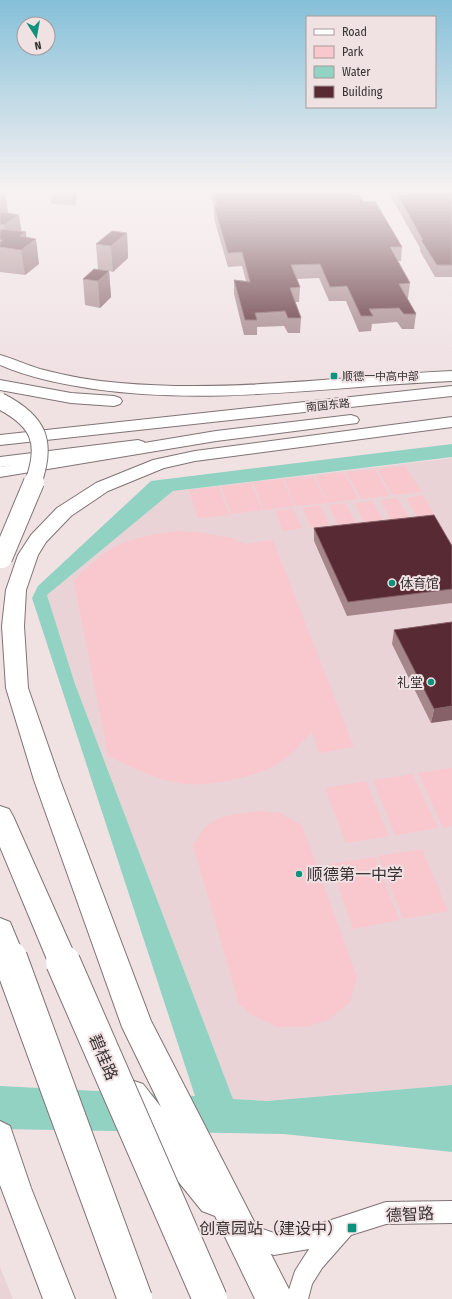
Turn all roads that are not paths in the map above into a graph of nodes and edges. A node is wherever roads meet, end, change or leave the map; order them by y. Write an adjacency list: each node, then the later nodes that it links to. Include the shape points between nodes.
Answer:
1 (0, 360): 3 (highway, via 23,369 127,389 171,391 266,388)
2 (452, 376): 3 (highway)
3 (376, 379): 4 (highway, via 231,397 155,402 71,398)
4 (0, 385)
5 (452, 392): 10 (main road, 南国东路)
6 (0, 401): 14 (highway, bridge, via 26,418 39,437 41,447 41,458 32,486 8,540)
7 (452, 408): 9 (highway, 南国东路)
8 (452, 422): 11 (highway, via 424,421); 16 (highway, via 195,456 159,464 115,480 82,499 64,512 38,539 28,555 16,590 13,626)
9 (216, 436): 11 (highway, 南国东路); 12 (main road)
10 (0, 440)
11 (68, 461): 13 (highway)
12 (0, 462)
13 (0, 472)
14 (1, 564)
15 (0, 632): 16 (highway)
16 (17, 688): 23 (highway, via 47,780 138,1027)
17 (0, 816): 19 (highway, 碧桂路, bridge)
18 (5, 945): 25 (highway, bridge)
19 (110, 1070): 23 (highway, bridge); 26 (highway, 碧桂路, bridge)
20 (4, 1150): 24 (main road)
21 (452, 1212): 22 (street, 德智路, via 386,1213)
22 (346, 1226): 23 (street, 德智路, via 306,1239 274,1244); 28 (street, 德智路, via 318,1253 299,1289)
23 (241, 1232): 27 (highway)
24 (59, 1299)
25 (135, 1299)
26 (210, 1299)
27 (275, 1299)
28 (298, 1299)

